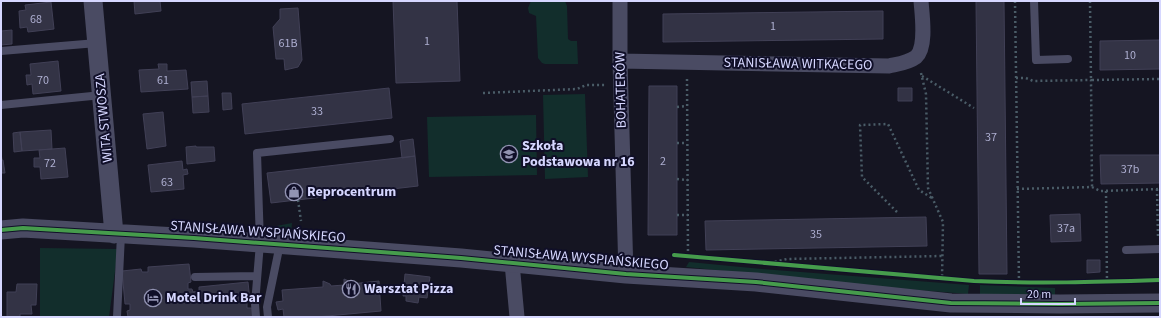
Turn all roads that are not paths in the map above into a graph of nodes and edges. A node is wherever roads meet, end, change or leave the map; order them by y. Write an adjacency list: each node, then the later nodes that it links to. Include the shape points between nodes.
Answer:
1 (93, 1): 5 (street, WITA STWOSZA)
2 (620, 1): 8 (street, BOHATERÓW)
3 (921, 1): 8 (street, STANISŁAWA WITKACEGO, via 923,43 917,56 906,63 889,66)
4 (1034, 1): 7 (lane, via 1036,60)
5 (97, 43): 6 (lane); 9 (street, WITA STWOSZA)
6 (1, 52)
7 (1068, 60)
8 (620, 61): 19 (street, BOHATERÓW)
9 (102, 95): 10 (lane); 13 (street, WITA STWOSZA)
10 (1, 105)
11 (390, 139): 14 (lane, via 257,153)
12 (1, 230): 13 (street, STANISŁAWA WYSPIAŃSKIEGO, via 22,228)
13 (118, 234): 14 (street, STANISŁAWA WYSPIAŃSKIEGO); 23 (lane)
14 (260, 243): 15 (street, STANISŁAWA WYSPIAŃSKIEGO); 20 (lane)
15 (280, 244): 18 (street, STANISŁAWA WYSPIAŃSKIEGO); 25 (lane, via 267,307)
16 (1159, 249): 17 (lane)
17 (1126, 250)
18 (512, 263): 19 (street, STANISŁAWA WYSPIAŃSKIEGO); 26 (street)
19 (626, 274): 22 (street, STANISŁAWA WYSPIAŃSKIEGO, via 756,282 951,303)
20 (257, 276): 21 (lane); 24 (lane)
21 (195, 277)
22 (1160, 303)
23 (117, 317)
24 (256, 317)
25 (268, 317)
26 (517, 317)

